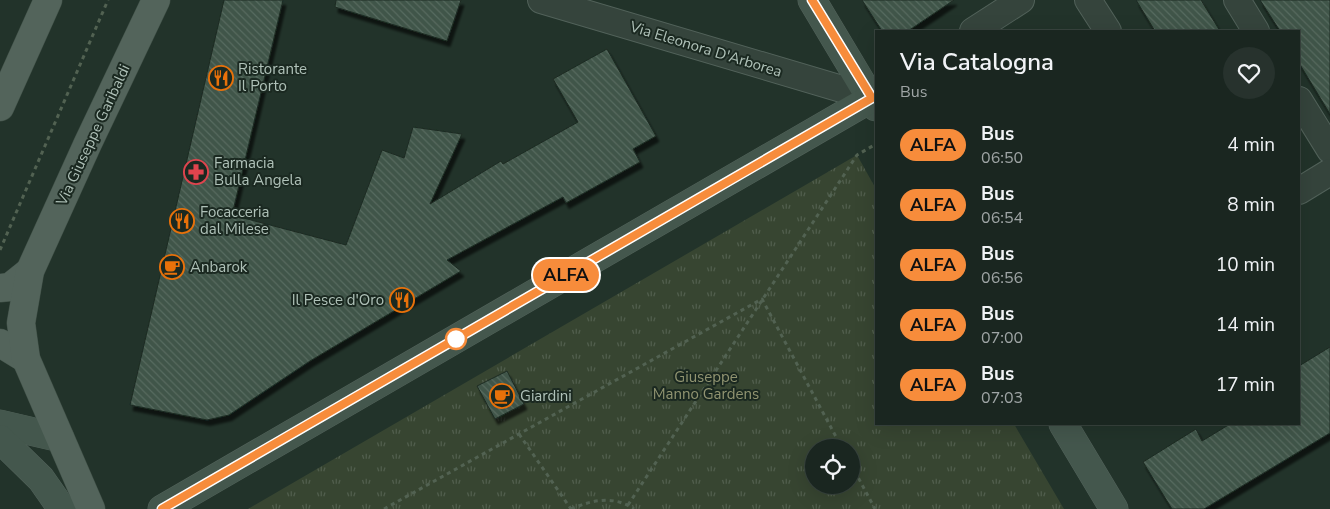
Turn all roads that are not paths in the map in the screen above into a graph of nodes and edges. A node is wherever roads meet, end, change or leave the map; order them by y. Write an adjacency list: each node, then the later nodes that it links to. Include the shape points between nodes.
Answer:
1 (48, 0): 13 (main road)
2 (156, 0): 17 (main road, Via Giuseppe Garibaldi)
3 (542, 0): 11 (street, Via Eleonora D'Arborea)
4 (812, 0): 11 (main road)
5 (1021, 0): 8 (street)
6 (1088, 0): 9 (street)
7 (1237, 0): 10 (street)
8 (976, 30)
9 (1107, 30)
10 (1255, 30)
11 (875, 100): 27 (main road)
12 (1300, 102): 14 (street)
13 (0, 107)
14 (1330, 150)
15 (1330, 172): 16 (street)
16 (1300, 190)
17 (30, 271): 18 (main road, Via Giuseppe Garibaldi, via 10,287); 20 (main road, Via Giuseppe Garibaldi, via 21,323)
18 (0, 288)
19 (0, 343): 20 (main road)
20 (26, 359): 23 (main road, Via Giuseppe Garibaldi)
21 (0, 424): 23 (main road)
22 (1064, 425): 28 (main road)
23 (60, 438): 26 (main road, Via Giuseppe Garibaldi)
24 (0, 439): 25 (main road, via 41,479)
25 (62, 509)
26 (91, 509)
27 (162, 509)
28 (1114, 509)

